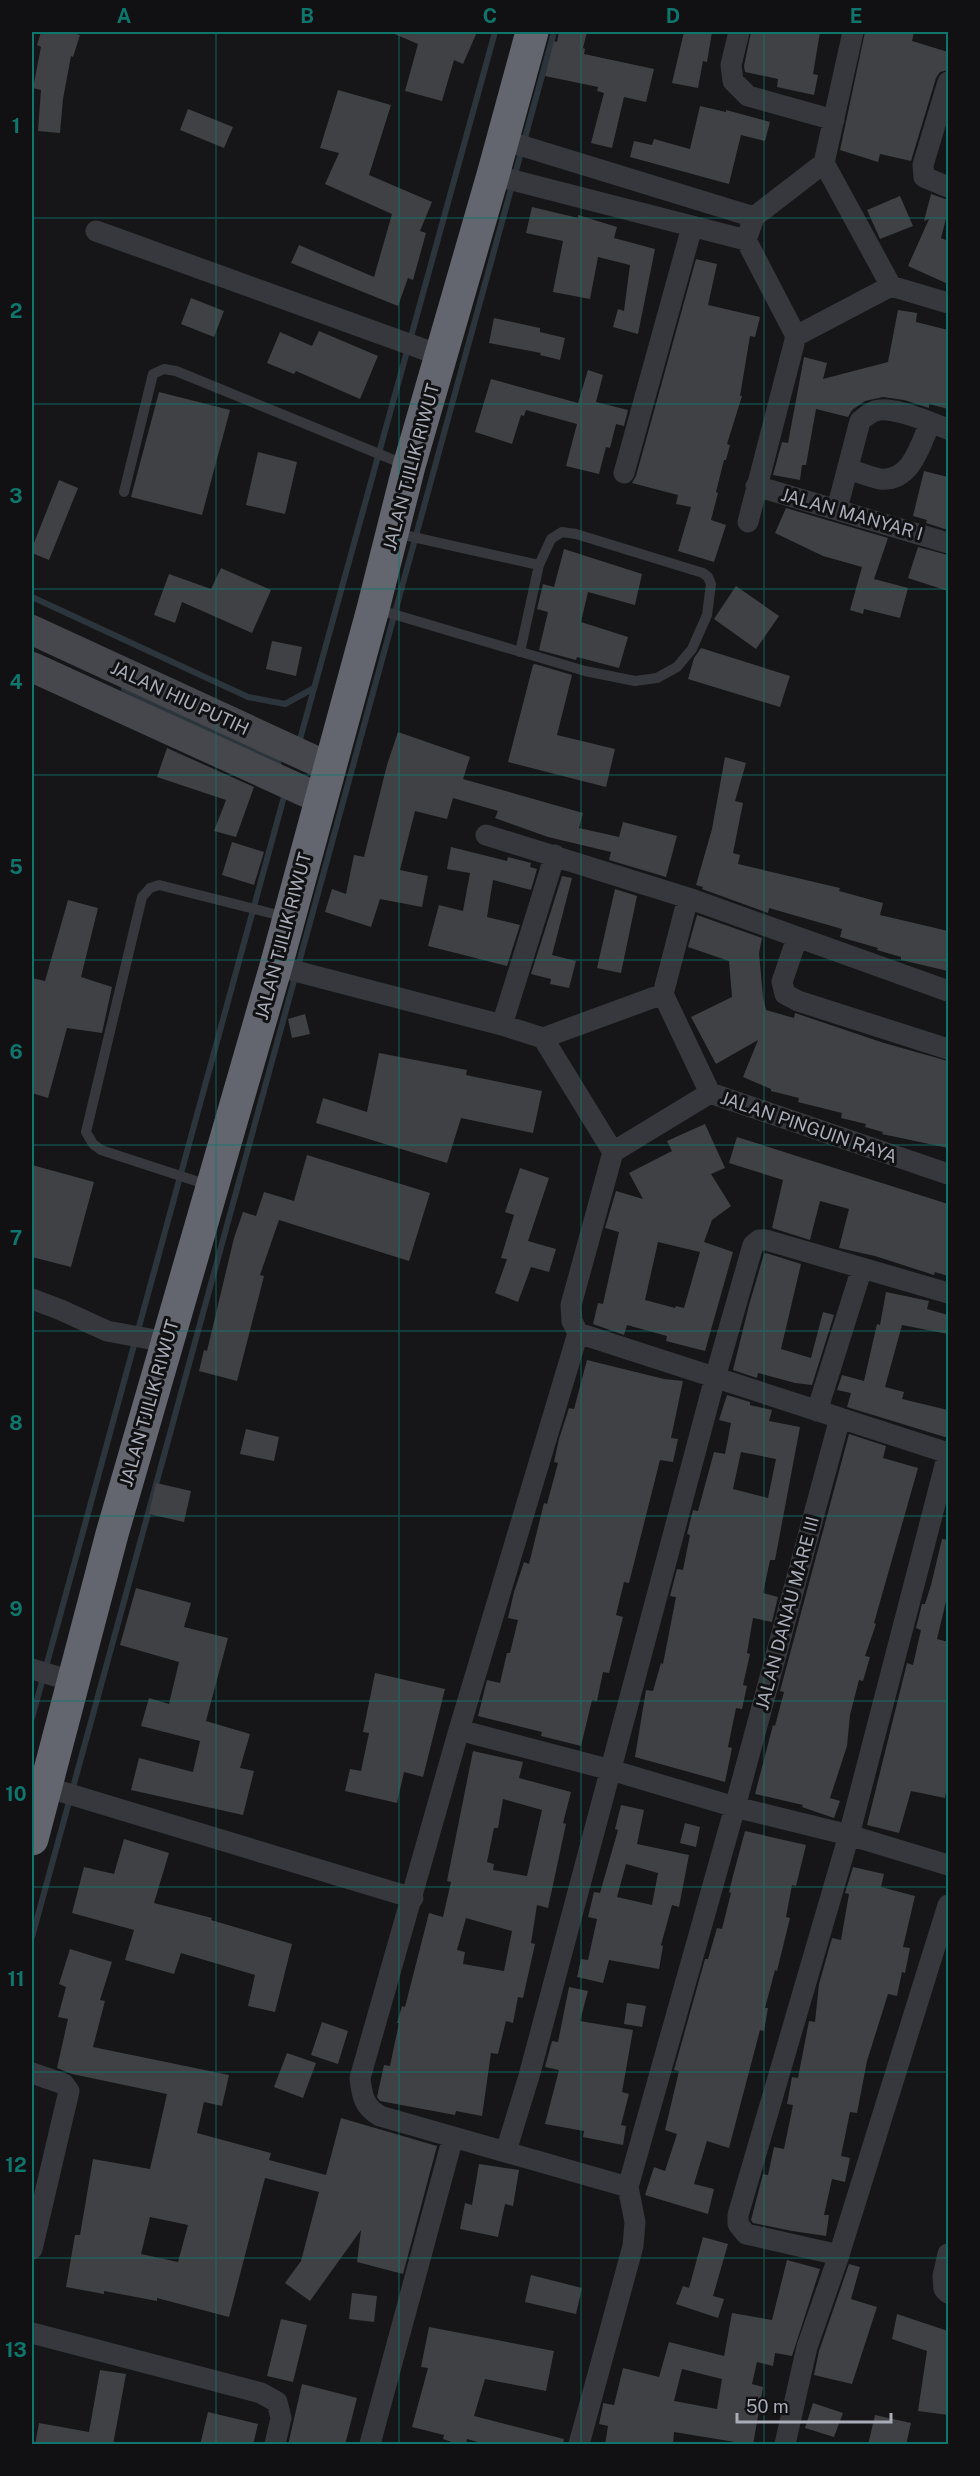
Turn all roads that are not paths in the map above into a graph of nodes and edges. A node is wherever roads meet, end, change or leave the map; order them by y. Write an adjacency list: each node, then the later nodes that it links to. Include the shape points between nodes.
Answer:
1 (532, 32): 6 (highway, JALAN TJILIK RIWUT)
2 (739, 32): 5 (street, via 733,81 748,96)
3 (853, 32): 5 (street)
4 (946, 96): 9 (street, via 923,165 924,177)
5 (834, 120): 7 (street)
6 (503, 140): 8 (highway, JALAN TJILIK RIWUT); 10 (street)
7 (824, 163): 10 (street); 14 (street)
8 (494, 175): 11 (street); 17 (highway, JALAN TJILIK RIWUT)
9 (948, 187)
10 (754, 217): 13 (street)
11 (692, 227): 13 (street); 21 (street)
12 (96, 231): 17 (street)
13 (746, 240): 16 (street)
14 (891, 286): 15 (street); 16 (street)
15 (948, 303)
16 (796, 336): 22 (street)
17 (442, 356): 19 (highway, JALAN TJILIK RIWUT)
18 (939, 426): 20 (street, via 905,472 895,477 880,479); 20 (street, via 896,411 878,409 869,413 860,421)
19 (409, 466): 23 (lane, via 164,369 153,374); 26 (highway, JALAN TJILIK RIWUT)
20 (848, 469): 24 (street)
21 (624, 473)
22 (756, 486): 24 (street, JALAN MANYAR I); 25 (street)
23 (124, 492)
24 (837, 509): 27 (street, JALAN MANYAR I)
25 (748, 522)
26 (392, 532): 28 (lane); 29 (highway, JALAN TJILIK RIWUT)
27 (948, 543)
28 (539, 565): 31 (lane); 31 (lane, via 551,539 561,532 576,534 703,573 711,584 707,615 692,649 676,667 657,678 611,678)
29 (373, 609): 31 (lane); 33 (highway, JALAN TJILIK RIWUT)
30 (32, 630): 33 (street, JALAN HIU PUTIH)
31 (519, 652)
32 (32, 667): 34 (street, JALAN HIU PUTIH)
33 (329, 767): 34 (highway, JALAN TJILIK RIWUT)
34 (321, 799): 38 (highway, JALAN TJILIK RIWUT)
35 (486, 835): 36 (street)
36 (555, 855): 37 (street); 43 (street)
37 (688, 898): 39 (street); 42 (street)
38 (288, 917): 40 (highway, JALAN TJILIK RIWUT); 49 (lane, via 159,885 142,897 86,1132 101,1150)
39 (797, 938): 41 (street); 45 (street, via 783,982 785,994)
40 (276, 966): 43 (street); 49 (highway, JALAN TJILIK RIWUT)
41 (948, 991)
42 (663, 994): 44 (street); 46 (street)
43 (502, 1025): 44 (street)
44 (543, 1038): 47 (street)
45 (948, 1049)
46 (710, 1093): 47 (street, JALAN PINGUIN RAYA); 48 (street, JALAN PINGUIN RAYA)
47 (613, 1152): 53 (street, via 571,1305 572,1321)
48 (948, 1174)
49 (211, 1186): 54 (highway, JALAN TJILIK RIWUT)
50 (862, 1268): 51 (street); 55 (street, via 759,1240 753,1245); 56 (street)
51 (948, 1293)
52 (32, 1299): 54 (street, via 107,1331)
53 (578, 1332): 55 (street); 61 (street)
54 (166, 1342): 60 (highway, JALAN TJILIK RIWUT)
55 (715, 1378): 56 (street); 62 (street)
56 (817, 1411): 57 (street)
57 (840, 1418): 58 (street); 64 (street, JALAN DANAU MARE III)
58 (948, 1454): 66 (street)
59 (32, 1669): 60 (street)
60 (75, 1682): 63 (highway, JALAN TJILIK RIWUT)
61 (459, 1730): 62 (street); 68 (street)
62 (610, 1770): 64 (street); 72 (street)
63 (46, 1787): 65 (highway, JALAN TJILIK RIWUT); 68 (street)
64 (735, 1807): 66 (street); 73 (street, JALAN DANAU MARE III)
65 (33, 1826)
66 (849, 1835): 67 (street); 76 (street, via 738,2215 738,2224 746,2234)
67 (948, 1865)
68 (412, 1898): 71 (street, via 360,2078 361,2089 364,2103 380,2116)
69 (948, 1905): 76 (street)
70 (32, 2073): 74 (street, via 64,2084 69,2091)
71 (453, 2137): 72 (street); 80 (street)
72 (506, 2151): 73 (street)
73 (628, 2187): 81 (street, via 635,2222 633,2247)
74 (32, 2249)
75 (948, 2254): 77 (street, via 943,2276)
76 (839, 2255): 82 (street, via 807,2347)
77 (948, 2293)
78 (32, 2333): 79 (street, via 261,2393 277,2402 282,2418)
79 (275, 2445)
80 (370, 2445)
81 (579, 2445)
82 (785, 2445)

